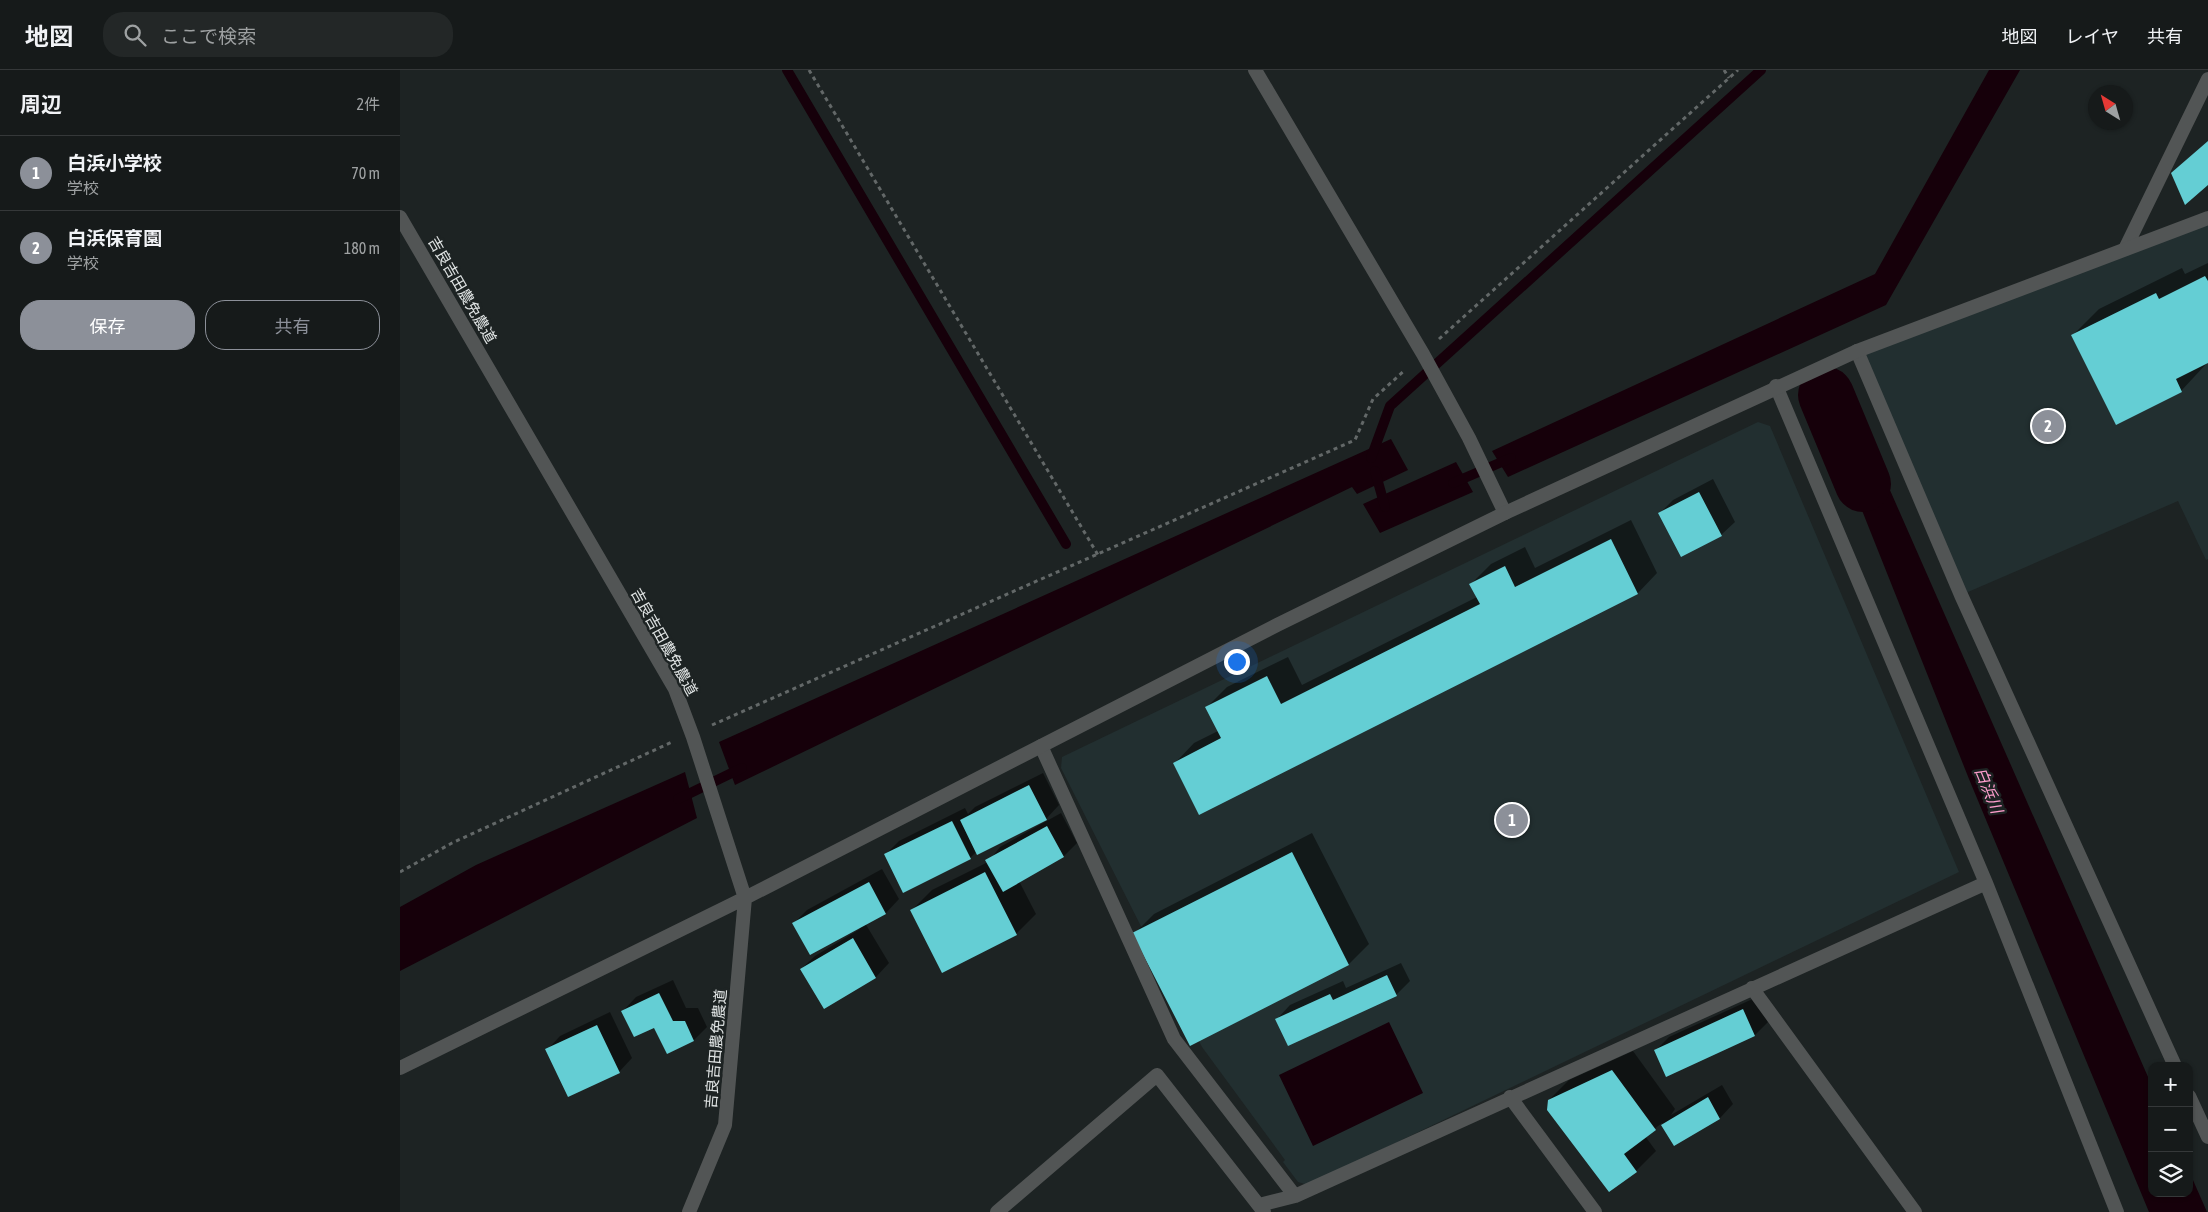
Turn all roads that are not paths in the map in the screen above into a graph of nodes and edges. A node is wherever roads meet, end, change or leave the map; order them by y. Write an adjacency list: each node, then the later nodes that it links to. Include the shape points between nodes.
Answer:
1 (1255, 70): 8 (street, via 1424,355)
2 (2208, 78): 5 (street)
3 (400, 217): 11 (street, 吉良吉田農免農道, via 675,689)
4 (2208, 218): 5 (street)
5 (2125, 249): 6 (street)
6 (1857, 351): 7 (street); 13 (street, via 1960,595)
7 (1776, 386): 8 (street); 10 (street)
8 (1505, 513): 9 (street)
9 (1041, 746): 11 (street); 18 (street, via 1174,1039)
10 (1986, 883): 12 (street); 24 (street)
11 (745, 898): 14 (street); 20 (street, 吉良吉田農免農道, via 725,1126)
12 (1752, 988): 15 (street); 23 (street)
13 (2173, 1062)
14 (400, 1068)
15 (1510, 1097): 18 (street); 22 (street)
16 (2193, 1105): 17 (street)
17 (2208, 1137)
18 (1295, 1196): 19 (street)
19 (1262, 1209): 21 (street, via 1157,1075)
20 (689, 1212)
21 (997, 1212)
22 (1595, 1212)
23 (1915, 1212)
24 (2117, 1212)

